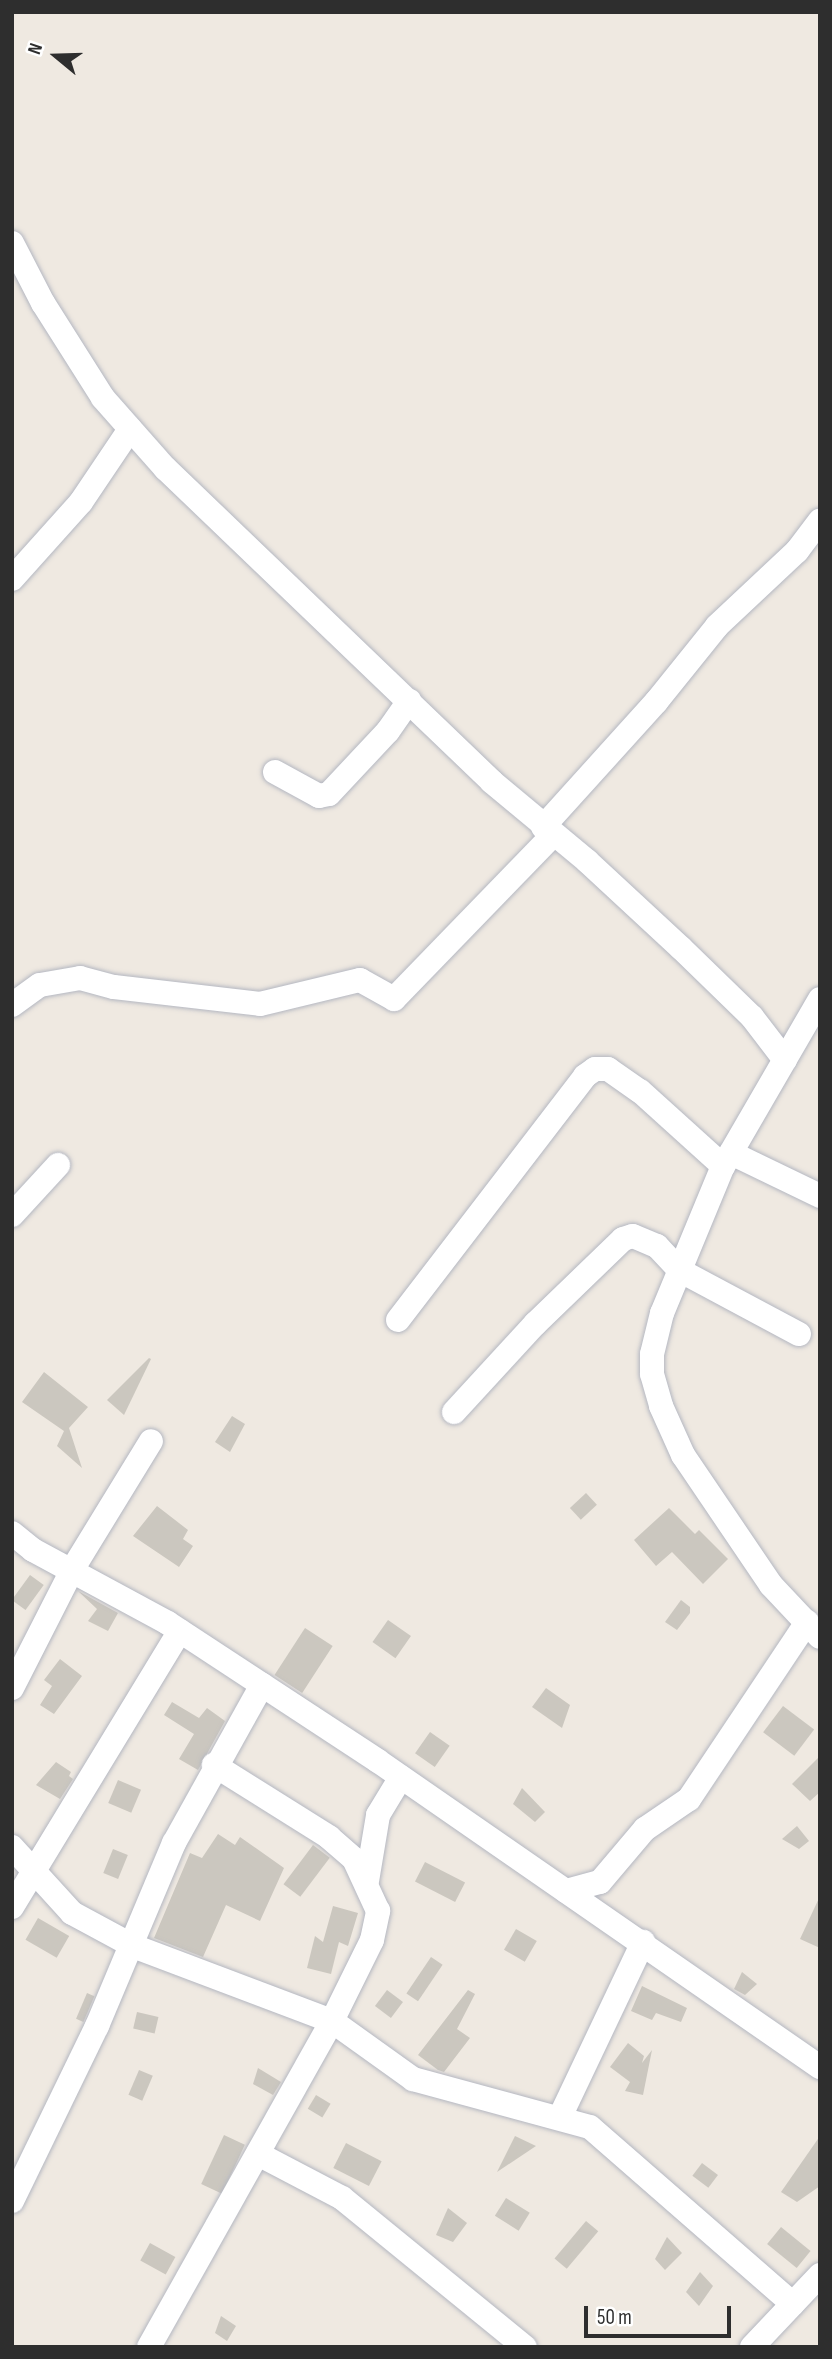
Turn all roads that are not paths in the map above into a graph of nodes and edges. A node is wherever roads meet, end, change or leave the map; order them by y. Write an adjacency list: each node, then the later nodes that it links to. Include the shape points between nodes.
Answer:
1 (12, 243): 2 (street, via 78,360)
2 (130, 429): 4 (street, via 81,502); 5 (street)
3 (820, 521): 7 (street, via 797,551 717,626)
4 (12, 579)
5 (409, 701): 6 (street, via 388,732 329,794 319,796); 7 (street)
6 (275, 772)
7 (548, 831): 9 (street, via 394,999 360,980 260,1004 114,987 80,978 40,985); 10 (street, via 587,860 690,957 752,1017)
8 (820, 999): 10 (street)
9 (12, 1005)
10 (785, 1060): 11 (street)
11 (727, 1160): 13 (street); 15 (street); 16 (street, via 608,1069 595,1069 585,1076)
12 (58, 1165): 14 (street)
13 (820, 1196)
14 (12, 1215)
15 (679, 1270): 17 (street); 18 (street, via 643,1237 623,1240); 22 (street, via 652,1354 661,1406 683,1455 771,1585)
16 (398, 1320)
17 (799, 1334)
18 (454, 1412)
19 (151, 1441): 21 (street)
20 (12, 1533): 21 (street)
21 (72, 1570): 23 (street); 25 (street)
22 (813, 1629): 31 (street, via 689,1799 645,1829)
23 (180, 1630): 24 (street); 29 (street)
24 (262, 1685): 26 (street); 27 (street)
25 (12, 1688)
26 (215, 1765): 30 (street, via 329,1837 354,1858); 36 (street, via 174,1843)
27 (401, 1777): 30 (street, via 378,1815); 32 (street)
28 (12, 1847): 29 (street)
29 (34, 1870): 33 (street); 36 (street, via 72,1913)
30 (367, 1881): 37 (street, via 378,1911 372,1940)
31 (600, 1882): 32 (street); 34 (street)
32 (566, 1891): 34 (street)
33 (12, 1907)
34 (610, 1918): 35 (street)
35 (643, 1942): 38 (street); 39 (street)
36 (133, 1946): 37 (street); 41 (street)
37 (331, 2021): 39 (street, via 413,2079); 40 (street)
38 (820, 2067)
39 (561, 2118): 42 (street, via 590,2127)
40 (258, 2154): 43 (street); 44 (street, via 342,2198)
41 (12, 2201)
42 (811, 2289): 45 (street)
43 (149, 2347)
44 (524, 2347)
45 (752, 2347)

